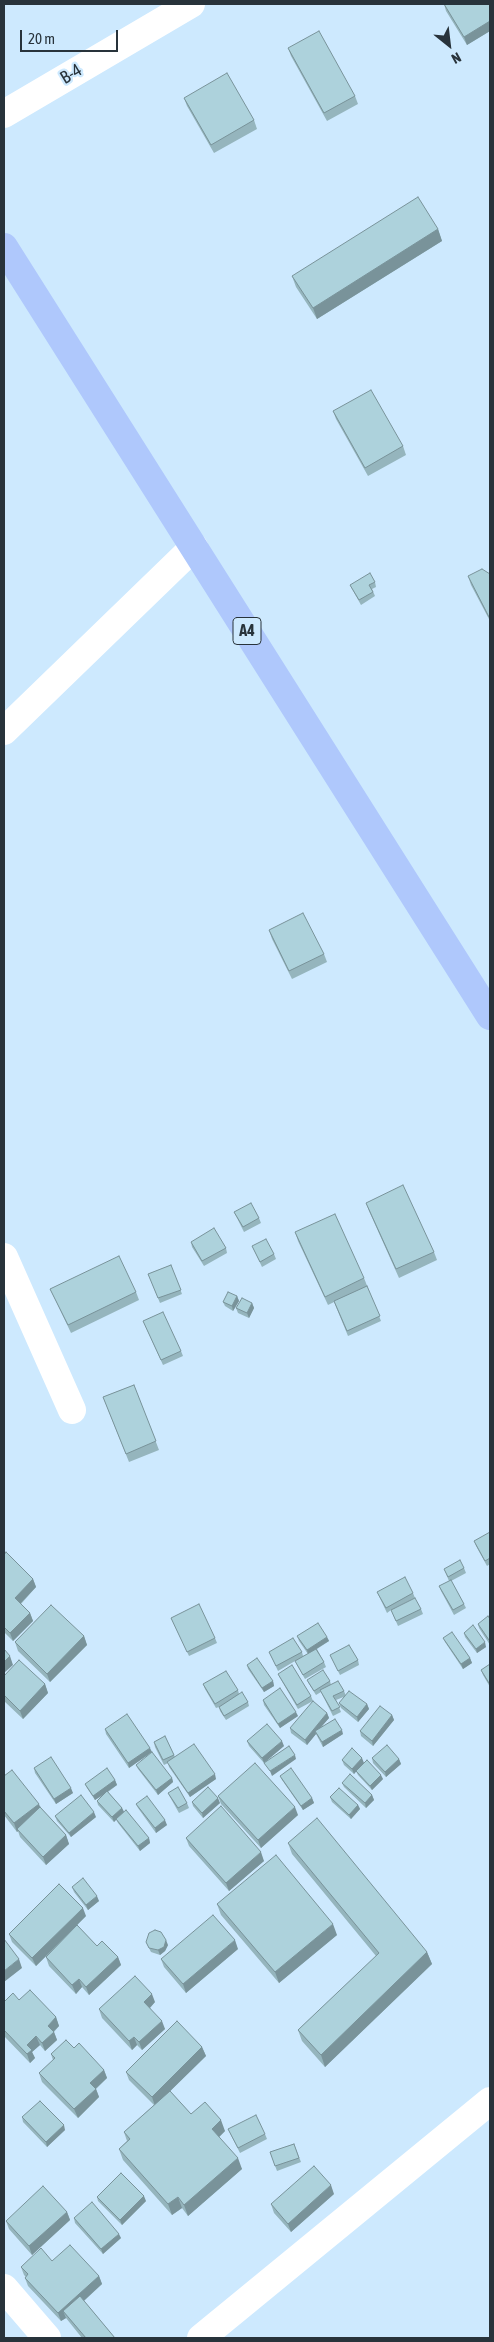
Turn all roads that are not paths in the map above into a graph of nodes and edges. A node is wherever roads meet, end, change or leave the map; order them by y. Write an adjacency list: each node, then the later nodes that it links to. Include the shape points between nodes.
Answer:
1 (191, 4): 2 (street, B-4)
2 (4, 114)
3 (4, 247): 4 (highway, A4)
4 (194, 546): 5 (street); 6 (highway, A4)
5 (4, 731)
6 (490, 1016)
7 (4, 1257): 8 (street)
8 (72, 1410)
9 (490, 2101): 12 (street)
10 (4, 2288): 11 (street)
11 (47, 2338)
12 (201, 2338)

